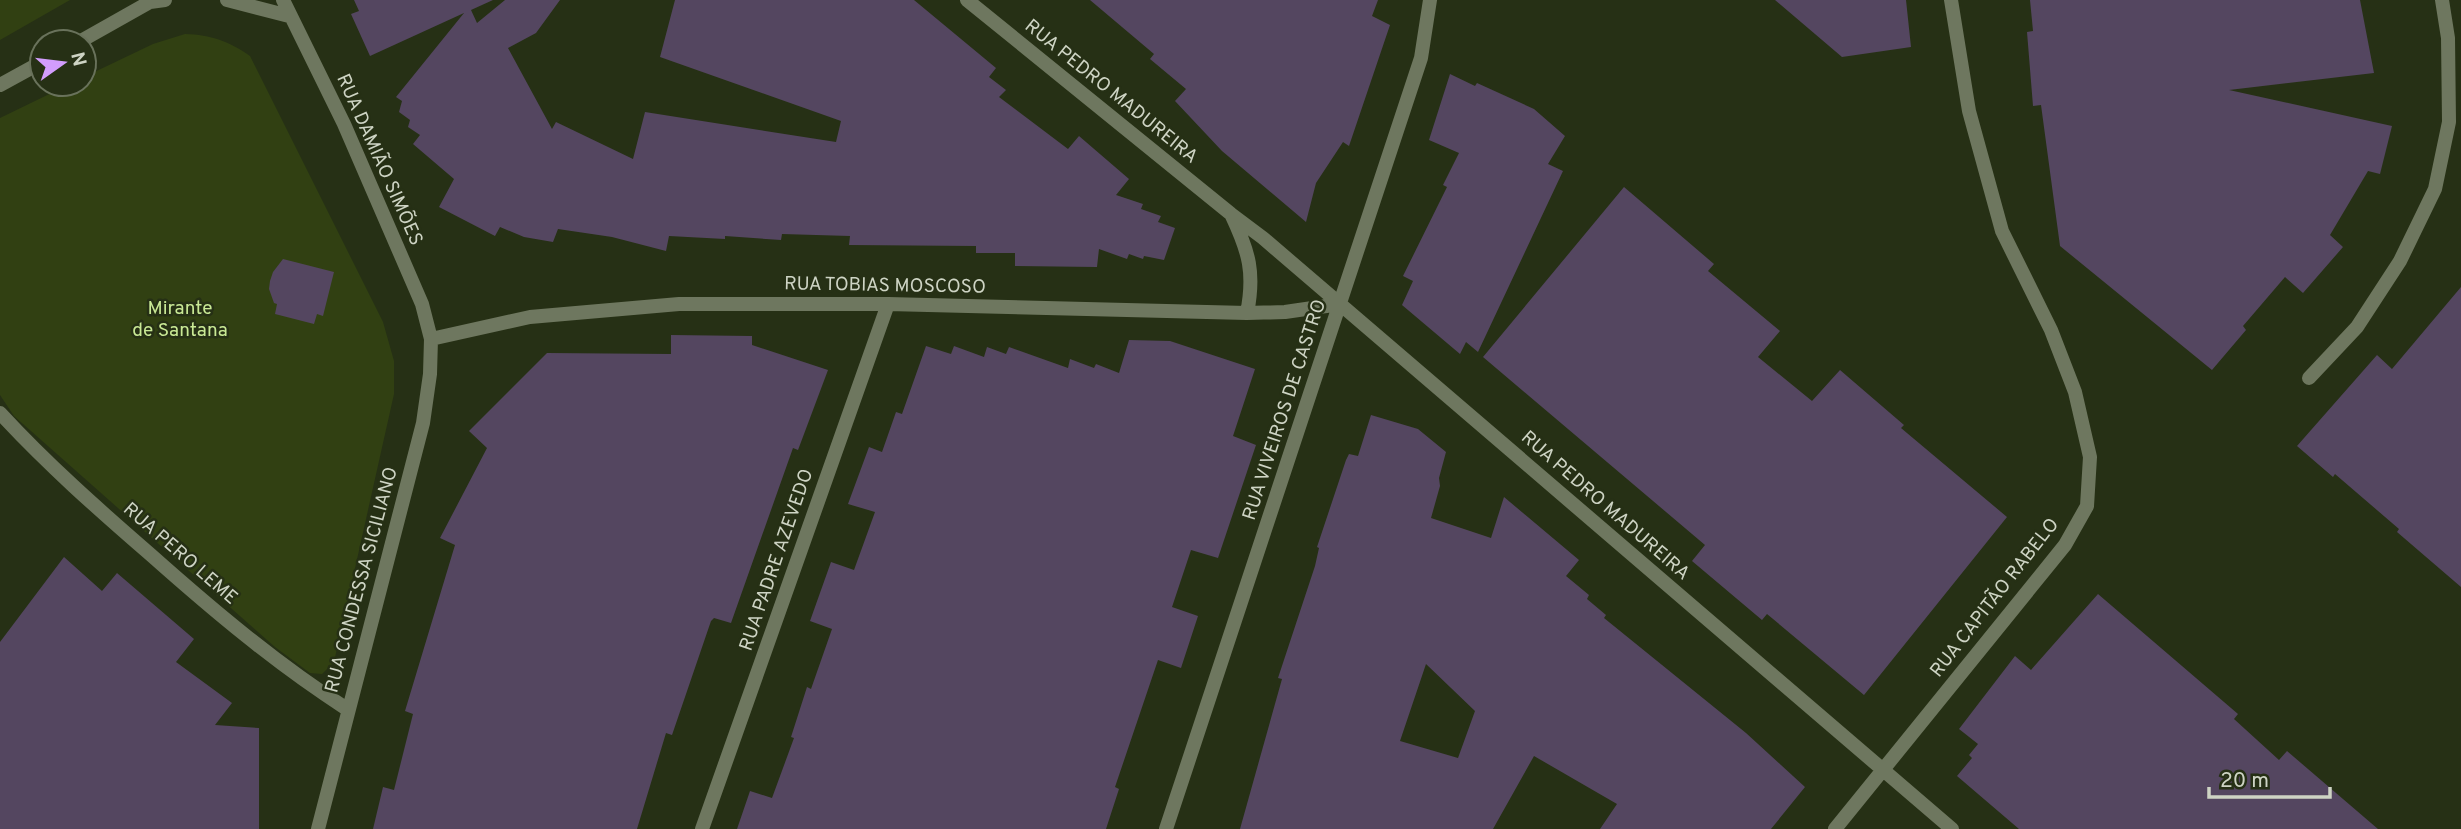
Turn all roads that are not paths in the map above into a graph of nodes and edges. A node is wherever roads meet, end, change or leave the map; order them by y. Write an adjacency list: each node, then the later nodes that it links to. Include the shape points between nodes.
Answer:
1 (165, 0): 9 (street, via 150,2)
2 (227, 0): 8 (street)
3 (283, 0): 8 (street, RUA DAMIÃO SIMÕES)
4 (967, 0): 12 (street, RUA PEDRO MADUREIRA)
5 (1430, 0): 14 (street, RUA VIVEIROS DE CASTRO, via 1421,58)
6 (1951, 0): 20 (street, RUA CAPITÃO RABELO, via 1969,111 2002,231 2051,330 2075,392 2090,457 2087,506 2065,545)
7 (2442, 0): 17 (street, via 2448,38 2449,122 2435,190 2400,261 2357,327)
8 (289, 16): 16 (street, RUA DAMIÃO SIMÕES, via 344,124 422,304)
9 (98, 31)
10 (28, 70): 11 (street)
11 (0, 85)
12 (1231, 214): 14 (street, RUA PEDRO MADUREIRA); 15 (street, RUA PEDRO MADUREIRA, via 1249,261 1252,287)
13 (888, 304): 15 (street, RUA TOBIAS MOSCOSO); 16 (street, RUA TOBIAS MOSCOSO, via 680,304 530,317); 22 (street, RUA PADRE AZEVEDO)
14 (1340, 304): 15 (street, RUA TOBIAS MOSCOSO); 20 (street, RUA PEDRO MADUREIRA); 23 (street, RUA VIVEIROS DE CASTRO)
15 (1247, 313)
16 (431, 340): 19 (street, RUA CONDESSA SICILIANO, via 423,423)
17 (2309, 378)
18 (0, 413): 19 (street, RUA PERO LEME, via 216,613)
19 (347, 709): 21 (street, RUA CONDESSA SICILIANO)
20 (1882, 769): 24 (street, RUA CAPITÃO RABELO); 25 (street, RUA PEDRO MADUREIRA)
21 (318, 829)
22 (702, 829)
23 (1166, 829)
24 (1835, 829)
25 (1952, 829)

